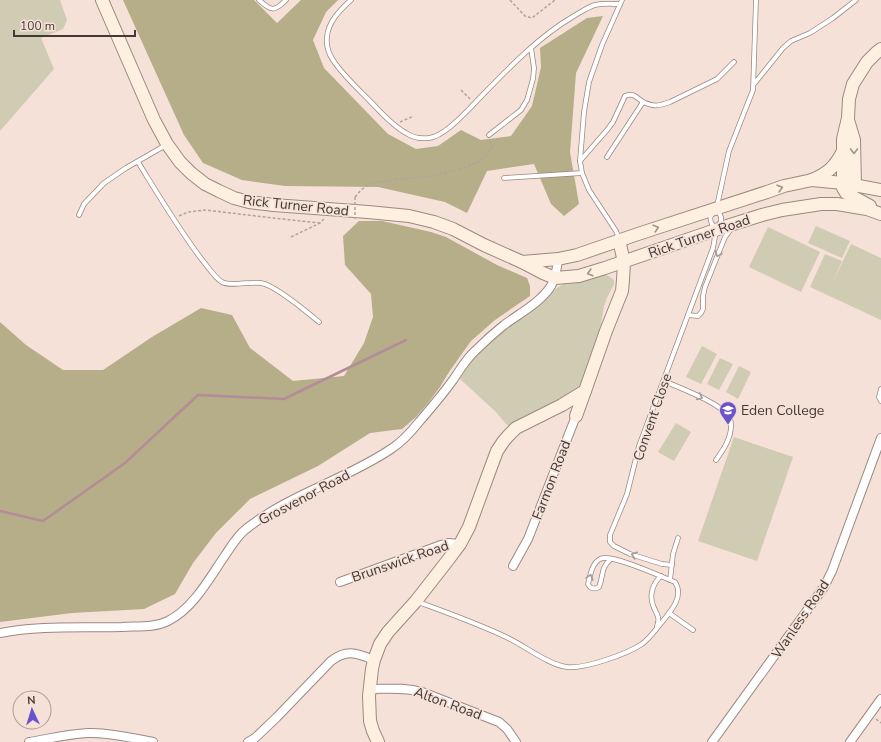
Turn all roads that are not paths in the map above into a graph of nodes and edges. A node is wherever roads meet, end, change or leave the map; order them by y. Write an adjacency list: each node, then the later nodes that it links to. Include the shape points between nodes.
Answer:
1 (102, 0): 15 (main road, Rick Turner Road)
2 (259, 0): 3 (lane, via 268,8 276,9)
3 (286, 0)
4 (351, 0): 8 (lane, via 330,25 326,38 330,54 351,82 398,129 416,138 430,138 450,127)
5 (756, 0): 11 (lane)
6 (856, 0): 11 (lane, via 810,33 791,41)
7 (621, 2): 8 (lane, via 586,8); 18 (lane, via 589,82)
8 (531, 48): 14 (lane, via 534,68 527,100 521,110)
9 (881, 50): 13 (main road, via 867,62 853,84)
10 (734, 62): 12 (lane, via 718,79 670,102 651,106)
11 (754, 84): 26 (lane, via 729,151)
12 (643, 102): 17 (lane); 18 (lane, via 634,95 625,96 607,130)
13 (848, 118): 16 (main road); 23 (main road, one-way to 23, via 854,140)
14 (489, 135)
15 (167, 144): 19 (lane); 33 (main road, Rick Turner Road, via 192,173 206,184 234,198 274,205 368,212 434,222)
16 (843, 150): 22 (main road, via 829,171); 23 (main road)
17 (607, 157)
18 (580, 161): 20 (lane)
19 (138, 162): 28 (lane, via 104,183 84,204); 37 (lane, via 174,219 217,279 224,283 268,285)
20 (582, 173): 21 (lane); 31 (lane, via 589,190 616,231)
21 (504, 178)
22 (812, 180): 23 (main road, Rick Turner Road); 26 (main road, Rick Turner Road, one-way to 22, via 784,186)
23 (848, 187): 24 (main road, Rick Turner Road); 25 (main road, via 833,200); 27 (main road)
24 (881, 190)
25 (821, 204): 27 (main road, Rick Turner Road, via 837,204); 29 (main road, Rick Turner Road, via 782,210)
26 (716, 208): 30 (lane, Convent Close, via 722,219); 30 (lane, Convent Close, via 710,221); 31 (main road, Rick Turner Road, one-way to 26)
27 (881, 213)
28 (79, 215)
29 (739, 222): 30 (main road, Rick Turner Road); 36 (lane, one-way to 36, via 725,237 705,287 701,313 698,316)
30 (716, 230): 34 (main road, Rick Turner Road); 36 (lane, Convent Close)
31 (619, 240): 32 (main road, Rick Turner Road, via 577,255); 34 (main road, Farmon Road)
32 (558, 258): 33 (main road, Rick Turner Road); 35 (street, Grosvenor Road)
33 (522, 262): 35 (main road, Rick Turner Road)
34 (624, 262): 35 (main road, Rick Turner Road, one-way to 35, via 579,276); 40 (main road, Farmon Road, via 622,291)
35 (555, 278): 58 (street, Grosvenor Road, via 544,295 503,325 473,353 408,435 375,459 260,518 239,535 200,592 189,606 176,616 154,625 51,627)
36 (688, 315): 38 (lane, Convent Close)
37 (319, 322)
38 (664, 381): 45 (lane, one-way to 45, via 715,404 730,418 730,436); 49 (lane, Convent Close, one-way to 38, via 630,554 610,542 613,526 628,494 639,446)
39 (881, 389): 41 (lane)
40 (585, 391): 42 (main road); 43 (main road, Farmon Road)
41 (881, 400)
42 (562, 404): 43 (main road); 47 (main road, via 516,428 502,442)
43 (576, 416): 50 (street, Farmon Road, via 528,539)
44 (881, 438): 69 (street, Wanless Road, via 824,587)
45 (716, 460)
46 (678, 538): 49 (lane)
47 (460, 544): 53 (street, Brunswick Road, via 442,545); 54 (main road)
48 (611, 559): 48 (lane, one-way to 48, via 603,569 599,587 590,587 589,579 596,563 601,558); 51 (lane)
49 (672, 565): 52 (lane)
50 (513, 566)
51 (660, 576): 52 (lane); 56 (lane, via 651,596 659,620)
52 (670, 580): 55 (lane, via 678,587 678,594)
53 (340, 582)
54 (416, 601): 56 (lane, via 478,624 511,639 543,658 569,668 590,665 621,655 642,644); 59 (main road, via 388,632)
55 (669, 613): 56 (lane); 57 (lane)
56 (657, 629)
57 (693, 630)
58 (0, 633)
59 (374, 660): 60 (main road); 66 (street, via 350,653 338,656)
60 (370, 689): 67 (main road, via 370,721); 68 (street, Alton Road, via 402,688 422,692 499,722)
61 (881, 699): 70 (street)
62 (89, 733): 63 (street); 64 (street); 65 (street)
63 (29, 742)
64 (88, 742)
65 (153, 742)
66 (248, 742)
67 (378, 742)
68 (516, 742)
69 (712, 742)
70 (850, 742)

